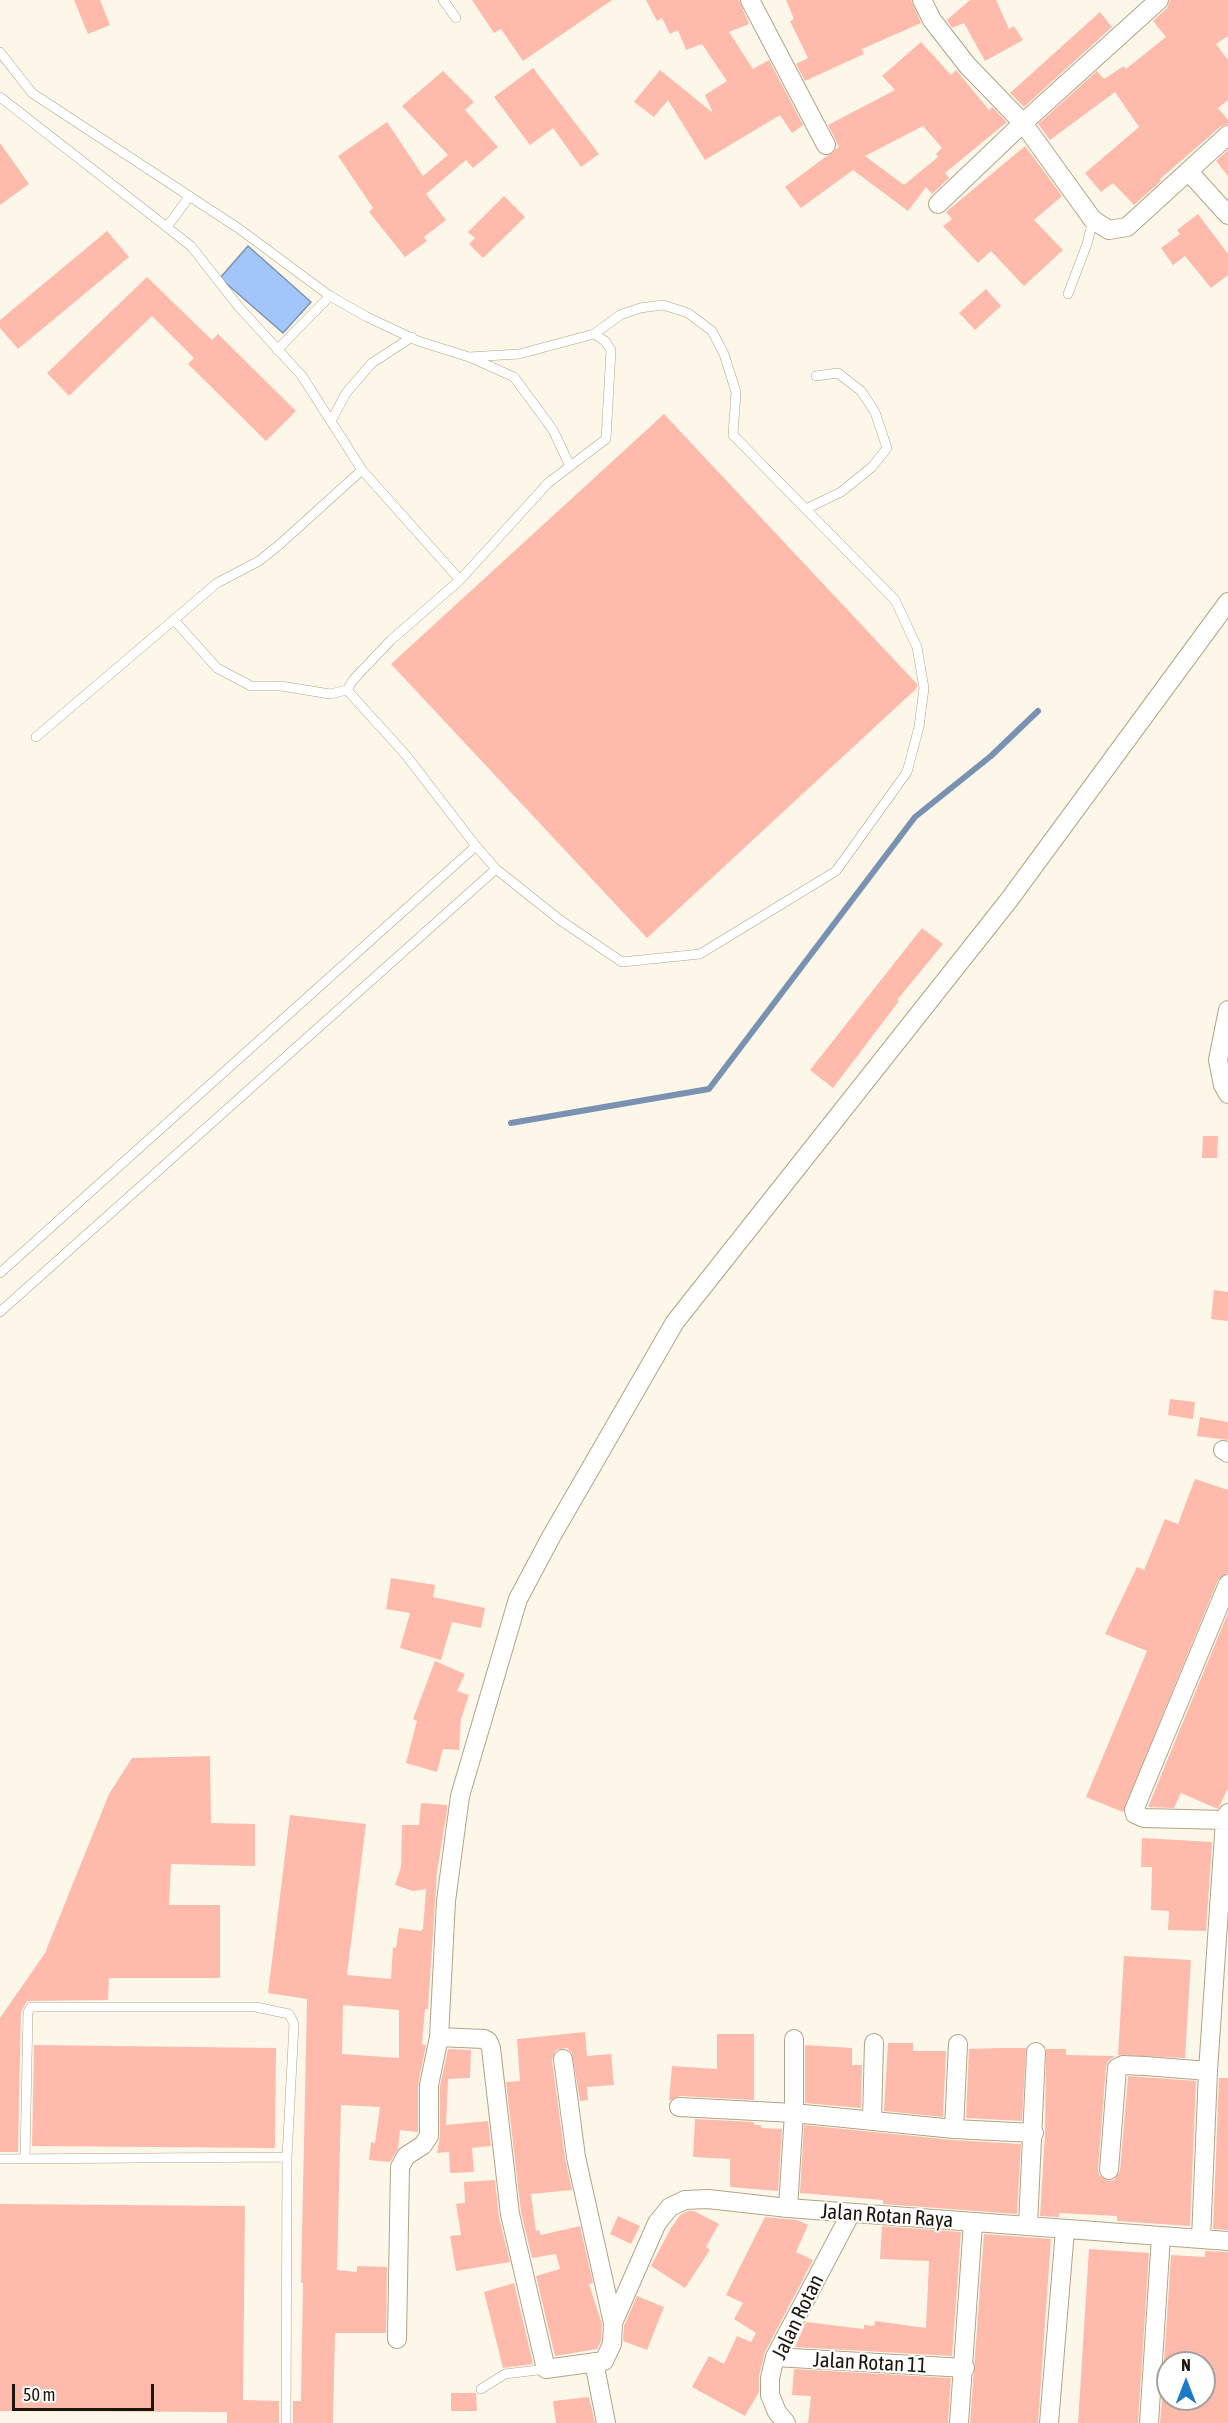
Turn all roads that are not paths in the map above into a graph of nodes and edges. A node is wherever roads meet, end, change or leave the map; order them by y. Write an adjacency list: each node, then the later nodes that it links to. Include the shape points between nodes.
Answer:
1 (443, 0): 5 (lane)
2 (750, 0): 10 (street)
3 (922, 0): 8 (street, via 932,20 967,65)
4 (1160, 0): 8 (street)
5 (456, 18)
6 (0, 52): 12 (lane, via 32,93)
7 (0, 97): 16 (lane)
8 (1023, 123): 13 (street); 15 (street)
9 (1228, 135): 11 (street)
10 (826, 145)
11 (1189, 172): 14 (street); 15 (street, via 1127,227 1109,230)
12 (189, 197): 16 (lane); 18 (lane, via 286,261)
13 (938, 204)
14 (1228, 215)
15 (1093, 220): 17 (lane)
16 (167, 227): 21 (lane, via 191,246)
17 (1068, 294)
18 (330, 296): 20 (lane); 21 (lane)
19 (594, 334): 22 (lane, via 519,354); 25 (lane, via 611,350 606,439); 27 (lane, via 620,315 663,304 688,313 712,331 736,393 733,435)
20 (412, 338): 22 (lane); 24 (lane, via 372,363 346,393)
21 (277, 350): 24 (lane, via 302,376)
22 (469, 357): 25 (lane, via 514,377 554,430)
23 (816, 376): 27 (lane, via 838,373 861,391 875,412 887,448 841,492)
24 (331, 421): 26 (lane)
25 (570, 466): 28 (lane, via 548,483)
26 (362, 470): 28 (lane); 30 (lane, via 259,561 217,583)
27 (806, 509): 34 (lane, via 895,600 917,647 924,688 907,772 836,871 700,954 622,962 560,920)
28 (460, 580): 31 (lane, via 391,640)
29 (1228, 602): 41 (street, via 1009,900 675,1322 551,1537 518,1599 460,1796 446,1901)
30 (174, 620): 31 (lane, via 217,669 251,686 281,686 330,694); 32 (lane)
31 (347, 690): 33 (lane, via 405,754)
32 (36, 737)
33 (476, 846): 34 (lane); 37 (lane)
34 (496, 868): 38 (lane)
35 (1228, 1010): 36 (street, via 1218,1060)
36 (1228, 1094)
37 (0, 1273)
38 (0, 1312)
39 (1228, 1584): 40 (street, via 1134,1810 1144,1818)
40 (1226, 1817): 47 (street)
41 (439, 2037): 66 (street, via 429,2085 429,2136 406,2156 400,2167); 70 (street, via 484,2039 491,2048 510,2214)
42 (794, 2039): 49 (street)
43 (874, 2043): 50 (street)
44 (958, 2044): 51 (street)
45 (1036, 2052): 52 (street)
46 (563, 2059): 65 (street, via 576,2157)
47 (1208, 2071): 56 (street, via 1123,2065 1117,2068); 63 (street)
48 (679, 2107): 49 (street)
49 (794, 2113): 50 (street); 57 (street)
50 (872, 2120): 51 (street)
51 (954, 2129): 52 (street)
52 (1034, 2133): 60 (street)
53 (287, 2157): 55 (lane); 55 (lane, via 294,2024 289,2014 256,2007 31,2007); 72 (lane)
54 (0, 2159): 55 (lane)
55 (25, 2159)
56 (1109, 2170)
57 (789, 2208): 58 (street, Jalan Rotan Raya); 65 (street, Jalan Rotan Raya, via 708,2199 686,2200 670,2207 657,2223)
58 (851, 2213): 59 (street, Jalan Rotan Raya); 67 (street, Jalan Rotan)
59 (973, 2223): 60 (street, Jalan Rotan Raya); 69 (street)
60 (1028, 2225): 61 (street, Jalan Rotan Raya)
61 (1065, 2229): 62 (street, Jalan Rotan Raya); 76 (street)
62 (1161, 2236): 63 (street, Jalan Rotan Raya); 77 (street)
63 (1201, 2239): 64 (street, Jalan Rotan Raya)
64 (1228, 2241)
65 (613, 2323): 68 (street, via 609,2353 604,2361)
66 (397, 2339)
67 (776, 2357): 69 (street, Jalan Rotan 11); 74 (street, Jalan Rotan, via 770,2395)
68 (594, 2362): 70 (street); 73 (street)
69 (965, 2368): 75 (street)
70 (546, 2369): 71 (lane, via 506,2374)
71 (481, 2389)
72 (286, 2423)
73 (606, 2423)
74 (786, 2423)
75 (959, 2423)
76 (1049, 2423)
77 (1149, 2423)

